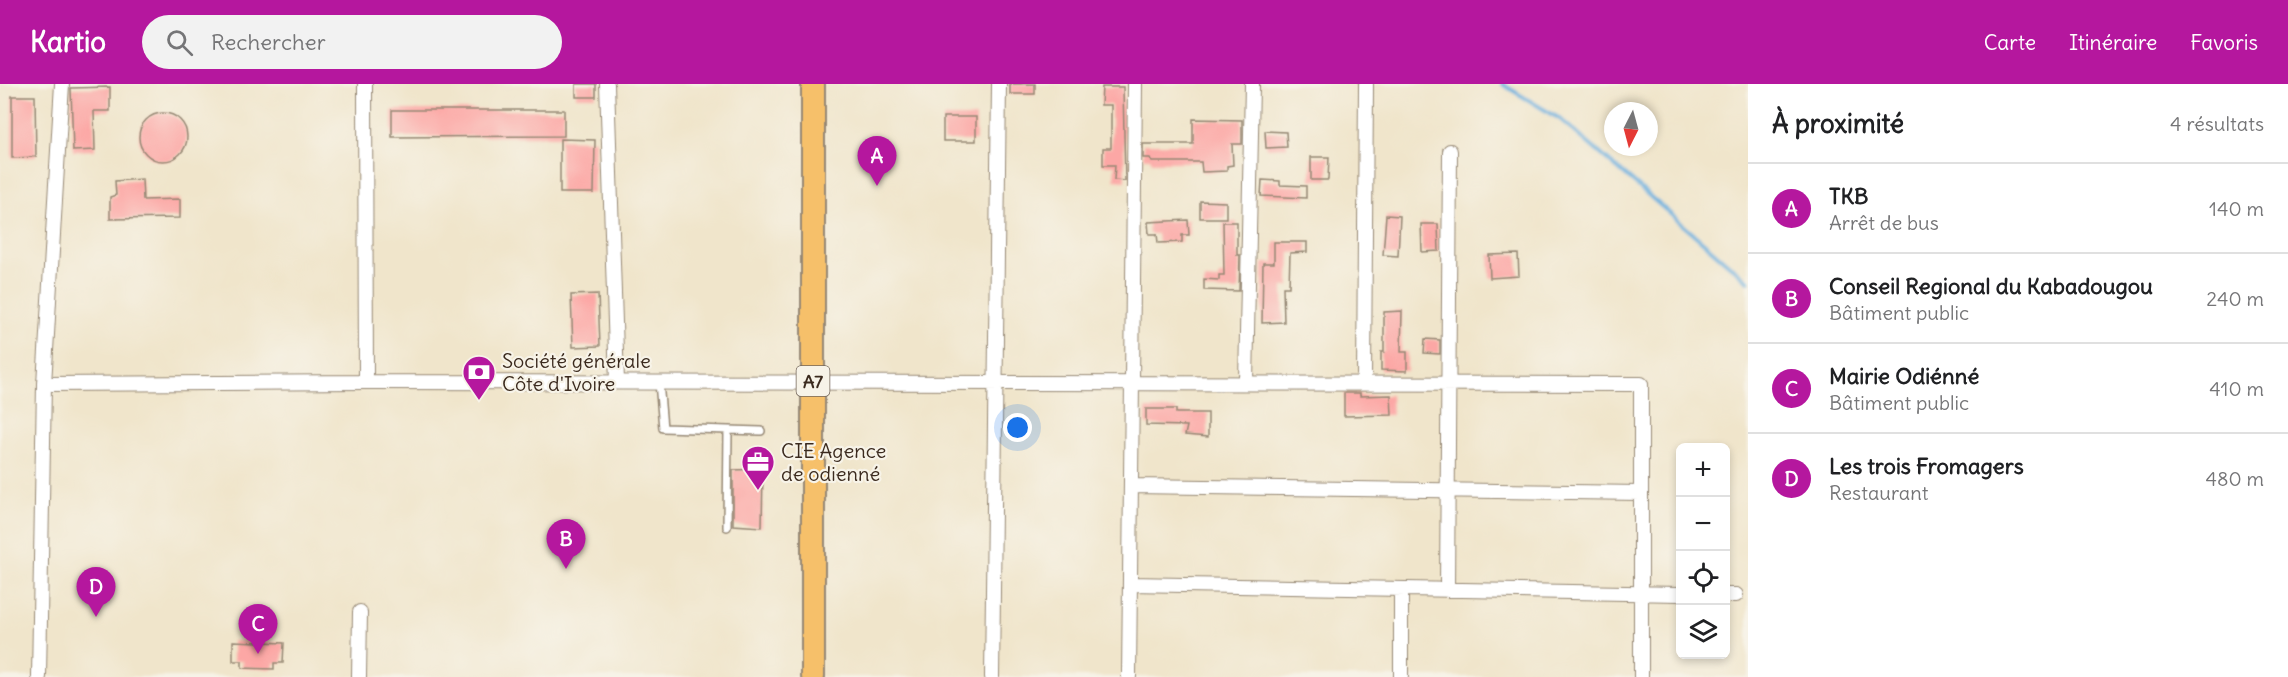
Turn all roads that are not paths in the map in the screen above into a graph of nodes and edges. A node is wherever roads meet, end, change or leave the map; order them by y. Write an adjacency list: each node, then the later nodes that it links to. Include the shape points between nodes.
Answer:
1 (62, 84): 18 (street)
2 (365, 84): 10 (street)
3 (607, 84): 11 (street)
4 (813, 84): 13 (main road, A7)
5 (999, 84): 14 (street)
6 (1135, 84): 15 (street)
7 (1252, 84): 16 (street)
8 (1366, 84): 17 (street)
9 (1450, 151): 19 (street)
10 (366, 382): 11 (street); 18 (street)
11 (617, 382): 12 (street)
12 (659, 382): 13 (street); 20 (lane, via 663,428)
13 (813, 383): 14 (street); 34 (main road, A7)
14 (996, 383): 15 (street); 35 (street)
15 (1132, 383): 16 (street); 22 (street)
16 (1246, 383): 17 (street)
17 (1364, 383): 19 (street)
18 (44, 384): 32 (street)
19 (1448, 384): 23 (street); 24 (street, via 1641,384)
20 (728, 430): 21 (lane); 25 (lane)
21 (761, 431)
22 (1131, 486): 23 (street); 26 (street)
23 (1448, 490): 24 (street); 28 (street)
24 (1641, 493): 29 (street)
25 (727, 527)
26 (1130, 585): 27 (street); 36 (street)
27 (1401, 589): 28 (street); 37 (street)
28 (1447, 590): 29 (street)
29 (1641, 593): 30 (street); 38 (street)
30 (1676, 594)
31 (360, 612): 33 (street)
32 (39, 677)
33 (359, 677)
34 (813, 677)
35 (992, 677)
36 (1129, 677)
37 (1401, 677)
38 (1641, 677)

